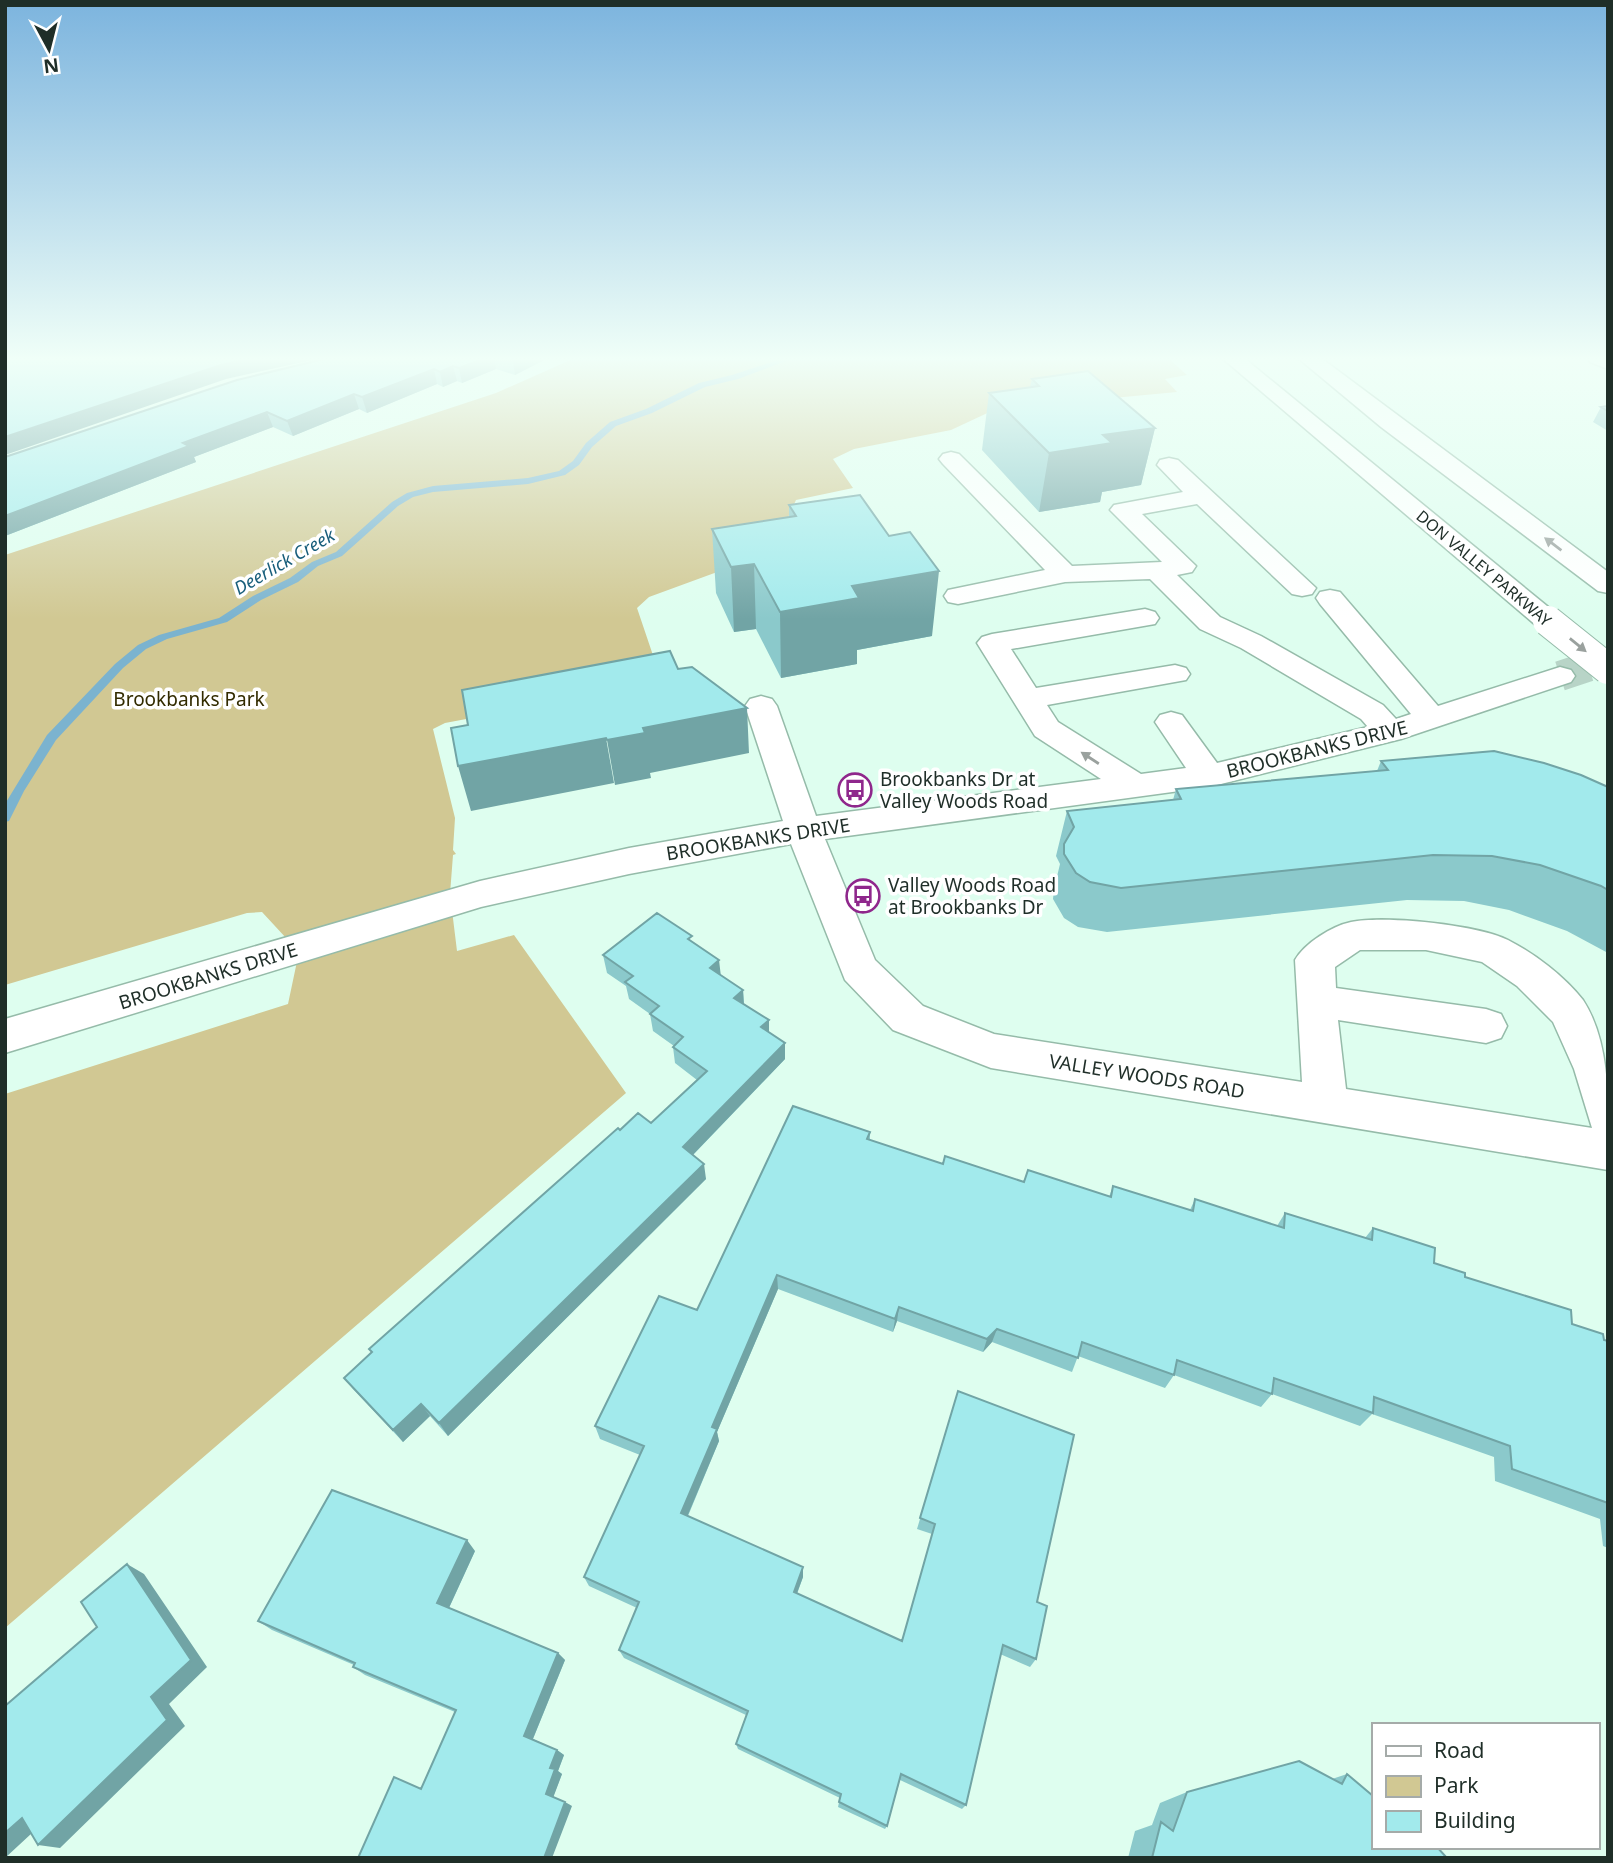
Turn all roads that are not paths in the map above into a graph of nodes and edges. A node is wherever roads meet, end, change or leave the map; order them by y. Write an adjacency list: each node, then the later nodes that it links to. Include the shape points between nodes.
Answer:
1 (1336, 445): 11 (main road, DON VALLEY PARKWAY, one-way to 11, bridge)
2 (1420, 445): 8 (main road, one-way to 2)
3 (951, 459): 7 (main road)
4 (1169, 465): 5 (main road)
5 (1202, 496): 6 (main road, via 1123,510 1182,566); 16 (main road, via 1316,593)
6 (1157, 571): 7 (main road); 19 (main road, via 1210,623 1372,712)
7 (1065, 574): 9 (main road)
8 (1608, 585)
9 (958, 596)
10 (1144, 618): 14 (main road, via 992,643)
11 (1608, 669)
12 (1175, 674): 14 (main road)
13 (1560, 676): 16 (main road, BROOKBANKS DRIVE)
14 (1027, 699): 18 (main road)
15 (761, 706): 23 (main road, VALLEY WOODS ROAD)
16 (1431, 718): 19 (main road, BROOKBANKS DRIVE)
17 (1171, 722): 20 (main road)
18 (1046, 729): 21 (main road, one-way to 18); 22 (main road, via 1046,770)
19 (1390, 732): 20 (main road, BROOKBANKS DRIVE)
20 (1209, 776): 21 (main road, BROOKBANKS DRIVE)
21 (1136, 786): 22 (main road, BROOKBANKS DRIVE)
22 (1039, 799): 23 (main road, BROOKBANKS DRIVE)
23 (803, 830): 26 (main road, BROOKBANKS DRIVE, via 629,860 480,894); 27 (main road, VALLEY WOODS ROAD, via 859,970 908,1018 991,1051)
24 (1317, 1001): 25 (main road); 27 (main road); 28 (main road, via 1315,960 1353,936 1426,936 1493,950 1531,975 1569,1012 1595,1069)
25 (1486, 1026)
26 (5, 1036)
27 (1326, 1105): 29 (main road, VALLEY WOODS ROAD)
28 (1608, 1116)
29 (1608, 1150)

